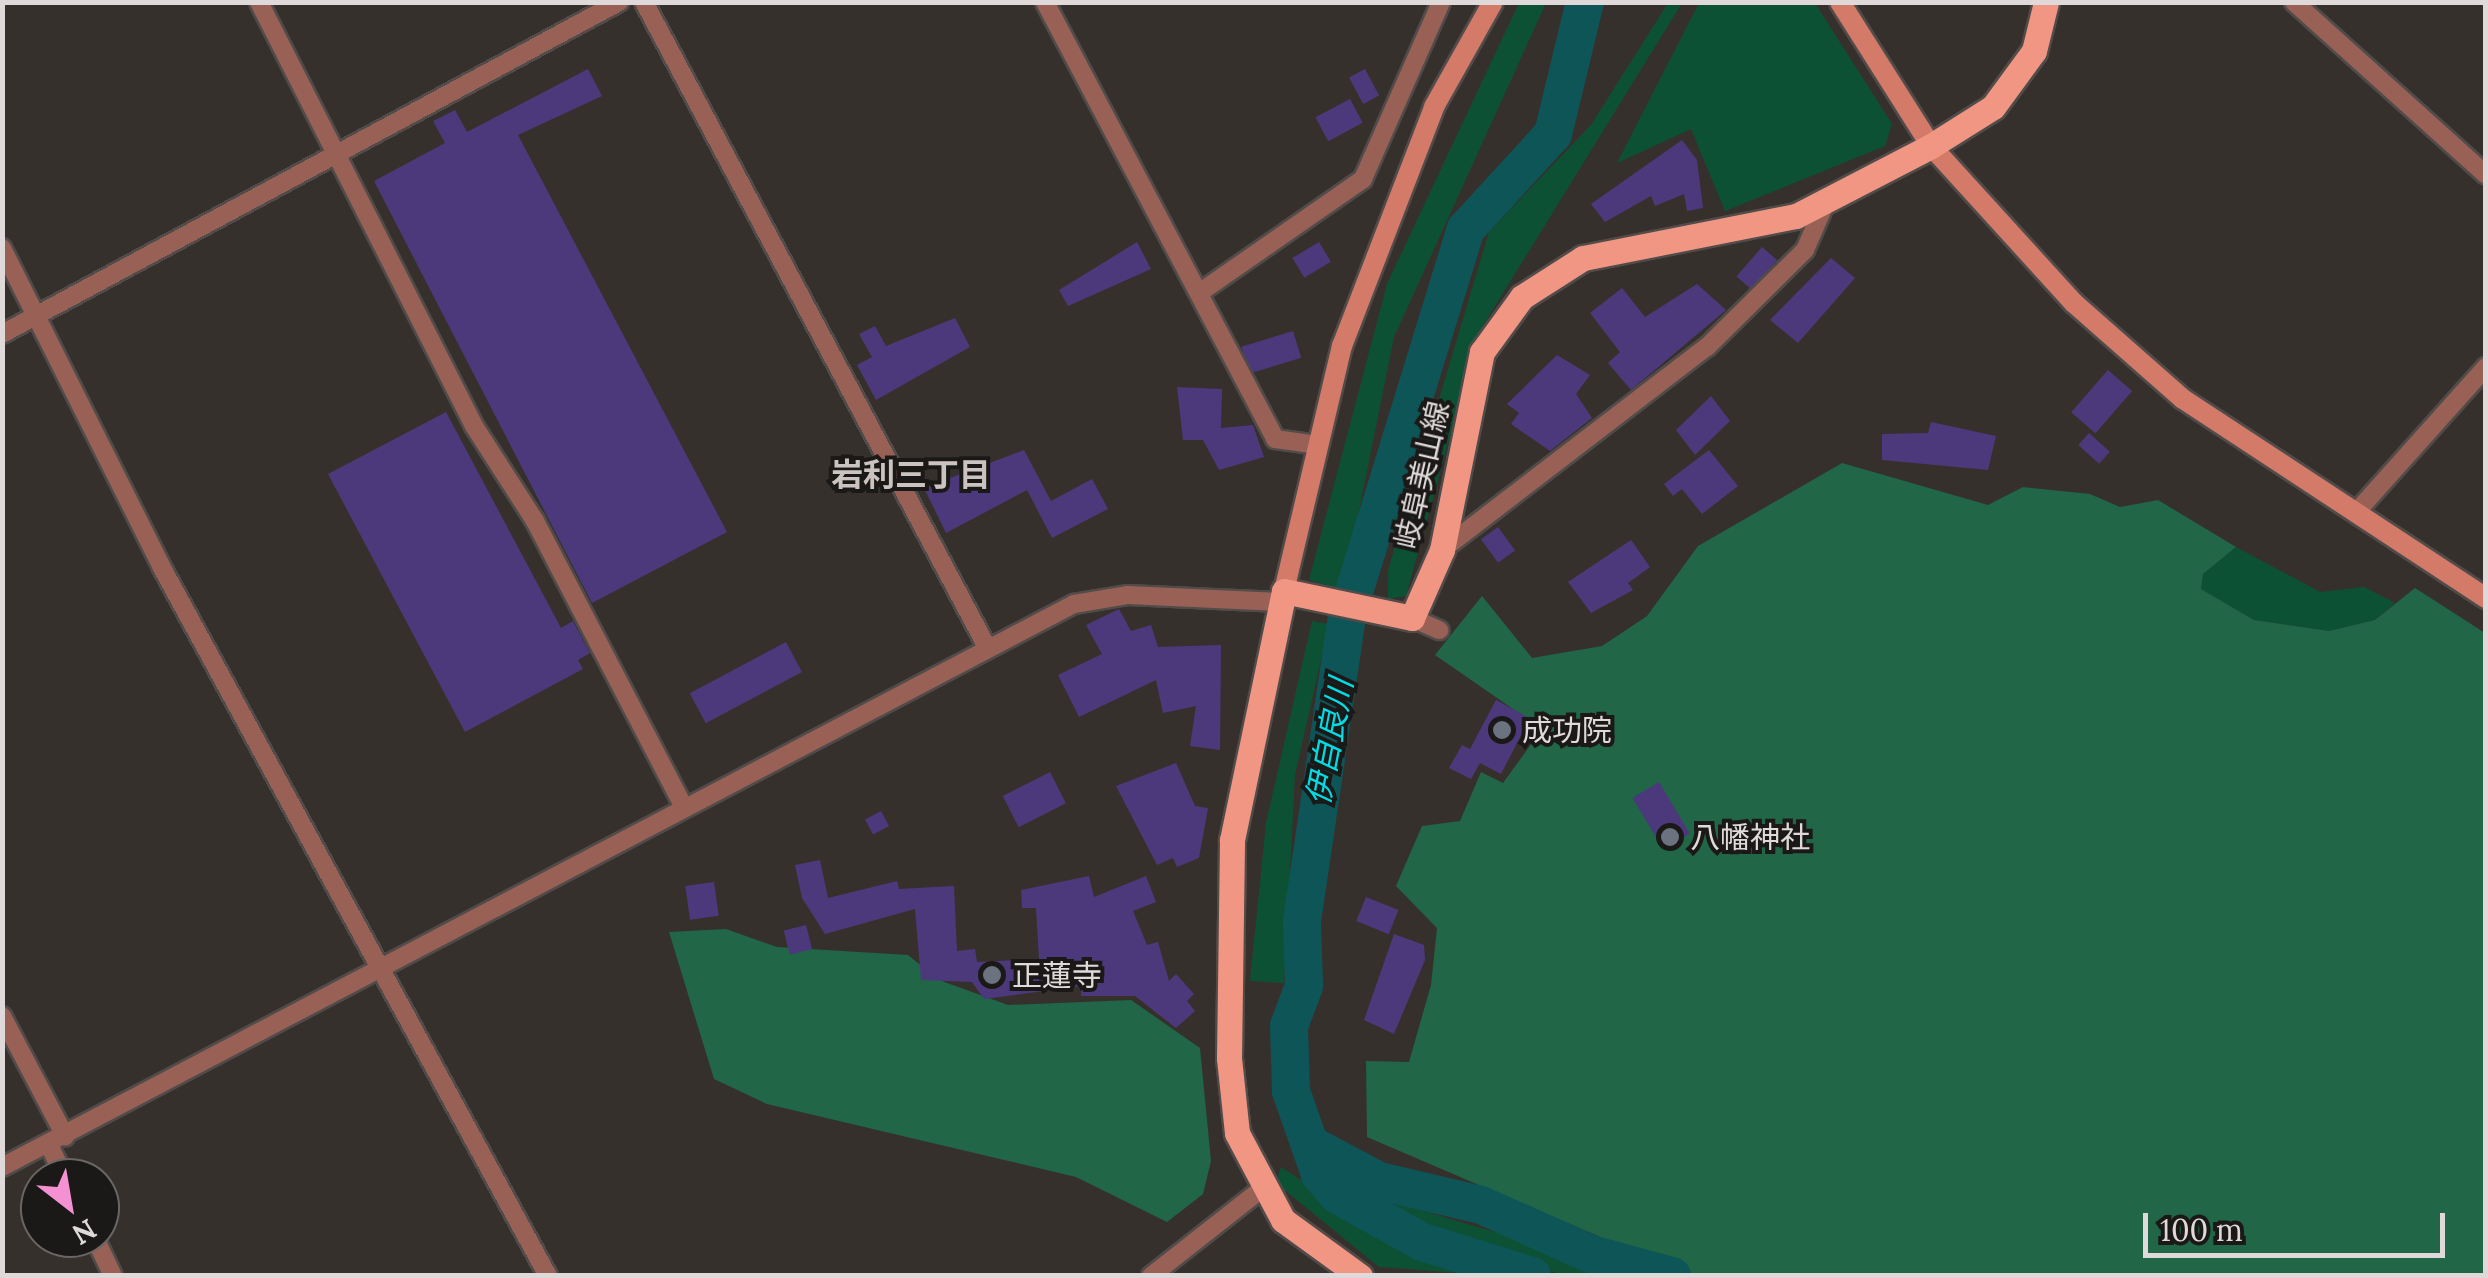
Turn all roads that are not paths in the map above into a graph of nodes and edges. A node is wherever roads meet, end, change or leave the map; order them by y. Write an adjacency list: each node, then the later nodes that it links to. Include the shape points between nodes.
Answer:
1 (259, 2): 11 (street)
2 (619, 2): 11 (street)
3 (644, 2): 26 (street)
4 (1045, 2): 15 (street)
5 (1441, 2): 15 (street, via 1363,179)
6 (1493, 2): 19 (street, via 1402,188 1342,346)
7 (1840, 2): 10 (street)
8 (2046, 2): 10 (main road, 岐阜美山線, via 2034,50 1993,106)
9 (2294, 2): 12 (street)
10 (1932, 146): 13 (main road, 岐阜美山線); 20 (street, via 2074,303 2183,398)
11 (341, 156): 16 (street); 27 (street, via 474,426 535,521)
12 (2486, 175)
13 (1830, 191): 21 (street, via 1806,250 1707,347); 21 (main road, 岐阜美山線, via 1796,216 1582,258 1522,297 1482,352)
14 (2, 248): 16 (street)
15 (1202, 291): 19 (street, via 1275,439)
16 (39, 315): 17 (street); 28 (street)
17 (2, 334)
18 (2486, 368): 20 (street)
19 (1318, 445): 22 (street)
20 (2358, 509): 23 (street)
21 (1442, 550): 24 (main road, 岐阜美山線)
22 (1289, 596): 24 (main road); 26 (street, via 1128,594 1074,604); 33 (main road, via 1232,840 1228,1058 1237,1134)
23 (2486, 598)
24 (1404, 618): 25 (street)
25 (1439, 630)
26 (988, 647): 27 (street)
27 (683, 805): 28 (street)
28 (377, 969): 30 (street); 34 (street)
29 (2, 1016): 30 (street)
30 (57, 1140): 31 (street); 32 (street)
31 (61, 1158)
32 (2, 1167)
33 (1264, 1188): 35 (street); 36 (main road, via 1307,1244)
34 (548, 1276)
35 (1151, 1276)
36 (1360, 1276)

